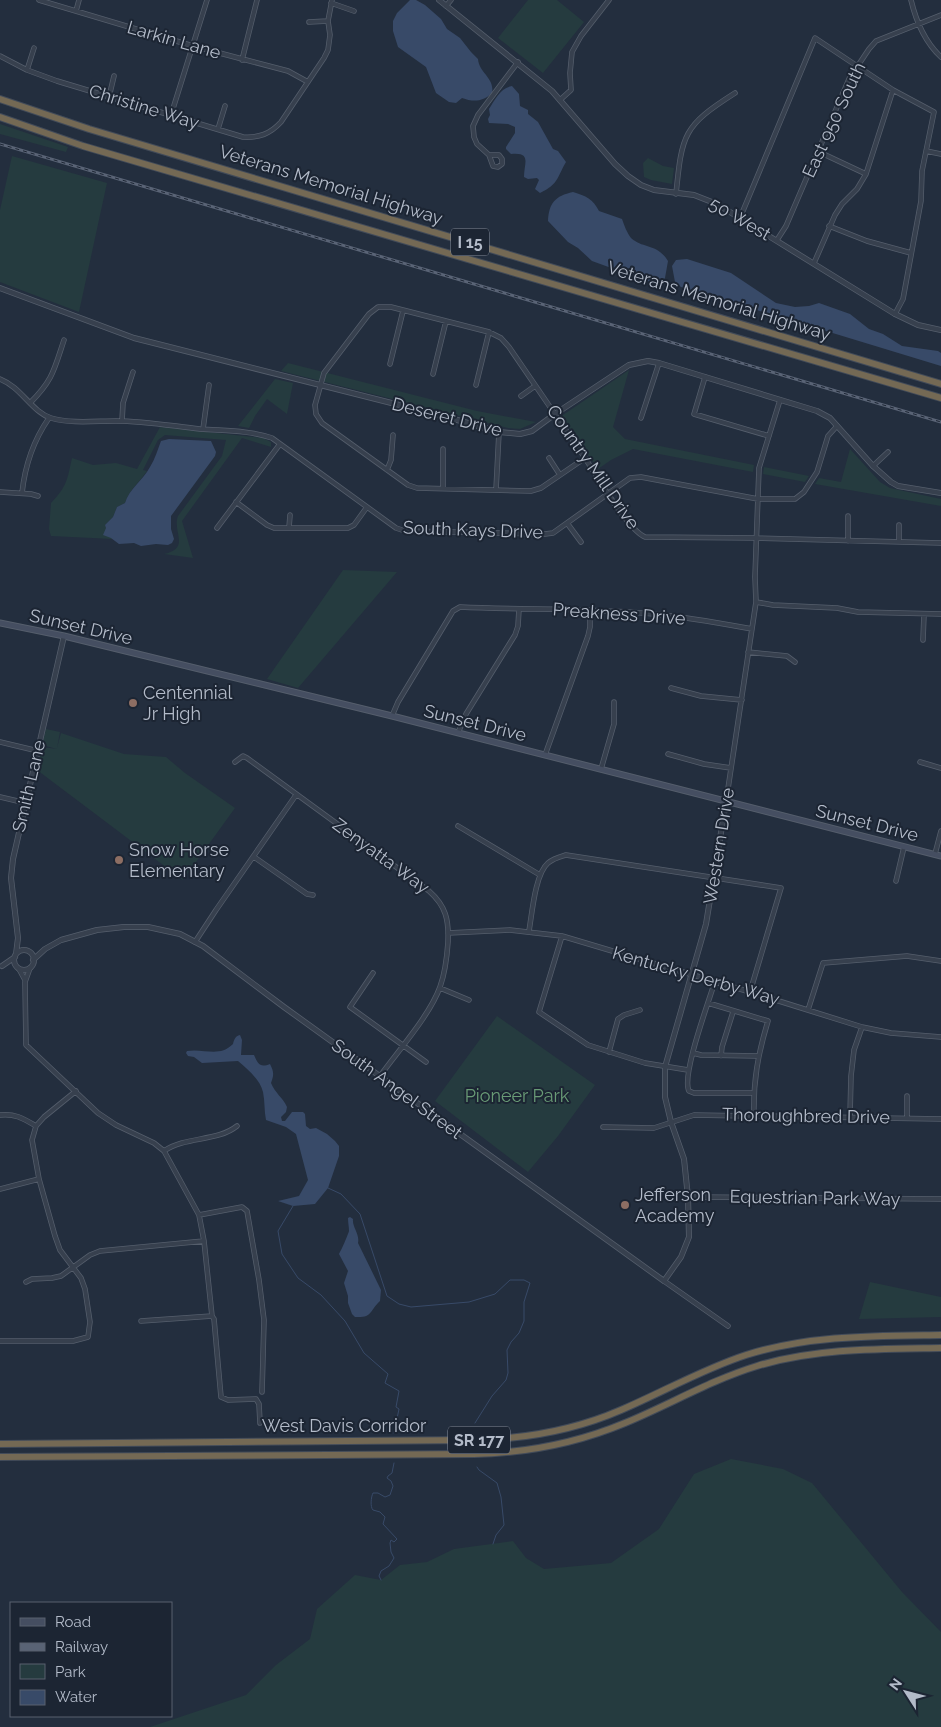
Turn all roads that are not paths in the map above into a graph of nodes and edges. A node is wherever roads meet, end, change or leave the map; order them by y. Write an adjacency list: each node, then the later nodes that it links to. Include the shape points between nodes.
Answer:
1 (39, 0): 11 (street, Larkin Lane)
2 (79, 0): 11 (street)
3 (207, 0): 17 (street)
4 (257, 0): 21 (street)
5 (439, 0): 10 (street, 50 West)
6 (450, 0): 10 (street)
7 (609, 0): 31 (street, via 576,44 570,60 570,90)
8 (911, 0): 16 (street)
9 (331, 1): 12 (street); 14 (street, Christine Way)
10 (446, 6): 22 (street, 50 West)
11 (76, 11): 17 (street, Larkin Lane)
12 (354, 11)
13 (941, 14): 16 (street)
14 (328, 21): 15 (street); 26 (street, Christine Way, via 328,50)
15 (309, 22)
16 (919, 24): 20 (street, via 924,37); 23 (street, East 950 South, via 876,41)
17 (193, 46): 21 (street, Larkin Lane); 33 (street)
18 (34, 48): 24 (street)
19 (0, 56): 24 (street, Christine Way)
20 (941, 57)
21 (242, 60): 26 (street, Larkin Lane, via 288,71)
22 (518, 62): 31 (street, 50 West); 39 (street, via 475,120 473,130 477,144)
23 (857, 66): 27 (street); 37 (street, East 950 South); 42 (street, via 815,38)
24 (27, 70): 29 (street, Christine Way)
25 (114, 76): 29 (street)
26 (308, 82): 35 (street, Christine Way, via 280,122 267,134 243,137)
27 (892, 90): 36 (street, via 934,112); 40 (street)
28 (735, 93): 41 (street, via 703,114 688,133 680,154)
29 (109, 97): 33 (street, Christine Way)
30 (0, 99): 61 (highway, Veterans Memorial Highway / I 15, via 99,132)
31 (560, 100): 41 (street, 50 West, via 628,176 654,190)
32 (225, 106): 35 (street)
33 (171, 115): 35 (street, Christine Way)
34 (0, 117): 66 (highway, Veterans Memorial Highway / I 15, via 83,146)
35 (218, 129)
36 (926, 151): 38 (street); 45 (street)
37 (817, 152): 40 (street); 44 (street, East 950 South)
38 (941, 154)
39 (489, 155)
40 (866, 174): 43 (street)
41 (676, 194): 42 (street, 50 West, via 706,199)
42 (740, 218): 44 (street, 50 West)
43 (829, 226): 45 (street); 46 (street)
44 (777, 240): 46 (street, 50 West)
45 (911, 253): 49 (street, via 903,299)
46 (814, 263): 49 (street, 50 West)
47 (0, 288): 60 (street, Deseret Drive, via 134,338)
48 (404, 311): 50 (street, Country Mill Drive); 55 (street); 60 (street, Country Mill Drive, via 378,307 369,314 324,373)
49 (895, 314): 51 (street, 50 West, via 918,325)
50 (446, 321): 52 (street, Country Mill Drive); 57 (street)
51 (941, 330)
52 (489, 332): 63 (street); 64 (street, Country Mill Drive, via 501,338)
53 (64, 340): 68 (street, via 52,376)
54 (659, 363): 58 (street, Deseret Drive); 69 (street, Deseret Drive, via 648,361 628,365); 71 (street)
55 (390, 364)
56 (133, 372): 72 (street)
57 (433, 374)
58 (705, 377): 67 (street, Deseret Drive); 77 (street, via 694,414)
59 (0, 379): 68 (street, via 18,389)
60 (320, 384): 75 (street, Deseret Drive); 84 (street, Country Mill Drive, via 315,405 322,423)
61 (941, 384)
62 (209, 385): 74 (street)
63 (476, 385)
64 (536, 386): 65 (street); 69 (street, Country Mill Drive)
65 (521, 396)
66 (941, 398)
67 (780, 400): 73 (street, Deseret Drive, via 817,411); 77 (street, Western Drive)
68 (30, 403): 70 (street)
69 (555, 414): 75 (street, Deseret Drive, via 532,431 520,434); 82 (street, Country Mill Drive)
70 (49, 418): 72 (street, South Kays Drive); 90 (street, via 32,446)
71 (641, 418)
72 (122, 421): 74 (street, South Kays Drive)
73 (837, 426): 83 (street, Deseret Drive); 93 (street, South Kays Drive, via 828,436 817,472 804,492 795,499)
74 (203, 429): 78 (street, South Kays Drive, via 261,434)
75 (499, 432): 87 (street)
76 (393, 435): 84 (street, via 391,460)
77 (769, 436): 93 (street, Western Drive, via 759,468)
78 (280, 444): 94 (street); 95 (street, South Kays Drive)
79 (443, 449): 86 (street)
80 (888, 452): 83 (street)
81 (549, 458): 85 (street)
82 (585, 458): 85 (street, Country Mill Drive); 89 (street, Country Mill Drive)
83 (873, 466): 91 (street, Deseret Drive, via 898,486)
84 (386, 470): 86 (street, Country Mill Drive, via 412,487)
85 (560, 475): 87 (street, Country Mill Drive, via 532,491)
86 (442, 488): 87 (street, Country Mill Drive)
87 (496, 490)
88 (0, 492): 90 (street)
89 (608, 492): 93 (street, South Kays Drive, via 630,478 641,477); 98 (street, South Kays Drive); 102 (street, Country Mill Drive, via 634,530 645,538)
90 (22, 493): 92 (street)
91 (941, 493)
92 (38, 496)
93 (758, 499): 102 (street, Western Drive)
94 (236, 502): 100 (street); 101 (street, via 267,525)
95 (367, 507): 98 (street, South Kays Drive, via 405,531 545,534 553,533); 101 (street, via 348,528)
96 (290, 515): 101 (street)
97 (848, 516): 103 (street)
98 (567, 523): 105 (street)
99 (899, 525): 104 (street)
100 (217, 528)
101 (289, 528)
102 (757, 538): 103 (street, Country Mill Drive); 107 (street, Western Drive)
103 (848, 541): 104 (street, Country Mill Drive)
104 (899, 541): 106 (street, Country Mill Drive)
105 (581, 542)
106 (941, 543)
107 (756, 602): 110 (street, via 858,612); 113 (street, Western Drive)
108 (519, 609): 109 (street, Preakness Drive); 121 (street, Preakness Drive, via 460,607 454,611); 122 (street, via 515,635 466,714)
109 (590, 610): 113 (street, Preakness Drive, via 680,617); 125 (street, via 588,636)
110 (924, 614): 111 (street); 115 (street)
111 (941, 614)
112 (0, 623): 114 (main road, Sunset Drive)
113 (752, 629): 116 (street, Western Drive)
114 (64, 636): 121 (main road, Sunset Drive); 124 (street, Smith Lane)
115 (924, 640)
116 (748, 652): 117 (street, via 787,656); 119 (street, Western Drive)
117 (795, 662)
118 (671, 688): 119 (street, via 701,696)
119 (742, 700): 129 (street, Western Drive)
120 (614, 702): 131 (street, via 614,724)
121 (392, 716): 122 (main road, Sunset Drive)
122 (458, 733): 125 (main road, Sunset Drive)
123 (0, 742): 124 (street)
124 (38, 751): 135 (street, Smith Lane)
125 (545, 754): 131 (main road, Sunset Drive)
126 (668, 754): 129 (street)
127 (235, 762): 132 (street, Zenyatta Way, via 243,756 248,758)
128 (920, 762): 130 (street)
129 (731, 768): 134 (street, Western Drive)
130 (941, 768)
131 (601, 769): 134 (main road, Sunset Drive)
132 (296, 795): 141 (street); 147 (street, Zenyatta Way, via 439,900)
133 (0, 797): 135 (street)
134 (726, 802): 138 (main road, Sunset Drive); 143 (street, Western Drive)
135 (26, 803): 149 (street, Smith Lane, via 10,878)
136 (458, 826): 142 (street)
137 (941, 831): 139 (street)
138 (904, 847): 139 (main road, Sunset Drive); 144 (street)
139 (935, 854): 140 (main road, Sunset Drive)
140 (941, 856)
141 (254, 857): 145 (street); 150 (street)
142 (540, 875): 143 (street, via 547,864 566,855); 146 (street)
143 (714, 879): 160 (street, Western Drive, via 706,924); 164 (street, via 781,888)
144 (896, 881)
145 (313, 895)
146 (529, 931): 147 (street, Kentucky Derby Way); 148 (street, Kentucky Derby Way)
147 (448, 933): 163 (street, Zenyatta Way)
148 (562, 936): 160 (street, Kentucky Derby Way); 173 (street, via 539,1012 588,1045)
149 (18, 938): 152 (street, Smith Lane); 153 (street, Smith Lane)
150 (195, 942): 151 (street, South Angel Street, via 160,928 124,927 72,936); 180 (street, South Angel Street)
151 (44, 950): 152 (street, South Angel Street); 154 (street, South Angel Street)
152 (28, 952): 153 (street, via 22,951); 154 (street)
153 (15, 956): 156 (street); 157 (street)
154 (33, 960): 158 (street)
155 (941, 962): 168 (street, via 907,956 823,963)
156 (1, 967): 157 (street)
157 (17, 967): 158 (street); 162 (street)
158 (30, 968): 162 (street)
159 (373, 973): 172 (street, via 350,1007)
160 (691, 976): 161 (street, Kentucky Derby Way); 178 (street, Western Drive)
161 (714, 981): 164 (street, Kentucky Derby Way); 166 (street)
162 (25, 982): 181 (street, via 26,1045)
163 (440, 988): 165 (street); 172 (street, Zenyatta Way)
164 (750, 992): 168 (street, Kentucky Derby Way)
165 (469, 1000)
166 (708, 1003): 169 (street); 174 (street)
167 (640, 1010): 173 (street, via 618,1019)
168 (808, 1010): 170 (street, Kentucky Derby Way)
169 (733, 1012): 175 (street); 176 (street, via 768,1022)
170 (862, 1027): 171 (street, Kentucky Derby Way); 186 (street, via 854,1050)
171 (941, 1037)
172 (403, 1045): 177 (street); 180 (street, Zenyatta Way)
173 (608, 1052): 178 (street)
174 (693, 1053): 175 (street); 179 (street)
175 (721, 1056): 176 (street)
176 (758, 1056): 182 (street)
177 (426, 1062)
178 (665, 1067): 179 (street); 189 (street, Western Drive, via 665,1097)
179 (688, 1070): 182 (street, via 687,1087 694,1093)
180 (380, 1076): 201 (street, South Angel Street)
181 (76, 1092): 190 (street); 193 (street, via 116,1125)
182 (754, 1093): 185 (street)
183 (907, 1096): 187 (street)
184 (0, 1115): 190 (street, via 12,1114)
185 (754, 1116): 186 (street, Thoroughbred Drive); 189 (street, Thoroughbred Drive, via 694,1115)
186 (850, 1116): 187 (street, Thoroughbred Drive)
187 (906, 1118): 188 (street, Thoroughbred Drive)
188 (941, 1119)
189 (671, 1122): 192 (street, Thoroughbred Drive, via 654,1128); 196 (street, Western Drive, via 684,1159)
190 (36, 1126): 194 (street, via 32,1140)
191 (237, 1126): 193 (street, via 229,1132 176,1144)
192 (603, 1128)
193 (164, 1150): 198 (street)
194 (40, 1179): 195 (street); 200 (street, via 54,1236)
195 (0, 1189)
196 (688, 1197): 197 (street, Equestrian Park Way); 201 (street, Western Drive, via 689,1237 681,1257)
197 (941, 1199)
198 (199, 1215): 199 (street); 209 (street, via 242,1207 247,1211 264,1320)
199 (204, 1241): 200 (street, via 100,1251); 203 (street)
200 (73, 1268): 202 (street, via 61,1276); 207 (street, via 85,1290 90,1322 88,1337 73,1341)
201 (664, 1281): 205 (street, South Angel Street)
202 (26, 1282)
203 (212, 1316): 204 (street); 210 (street, via 221,1397 228,1400 256,1399 260,1404)
204 (141, 1321)
205 (728, 1326)
206 (941, 1335): 211 (highway, West Davis Corridor / SR 177, via 839,1337 770,1348 721,1365 594,1420 514,1438)
207 (0, 1341)
208 (941, 1348): 212 (highway, West Davis Corridor / SR 177, via 855,1350 769,1362 728,1376 602,1432 523,1451)
209 (262, 1392)
210 (260, 1423)
211 (0, 1444)
212 (0, 1457)

